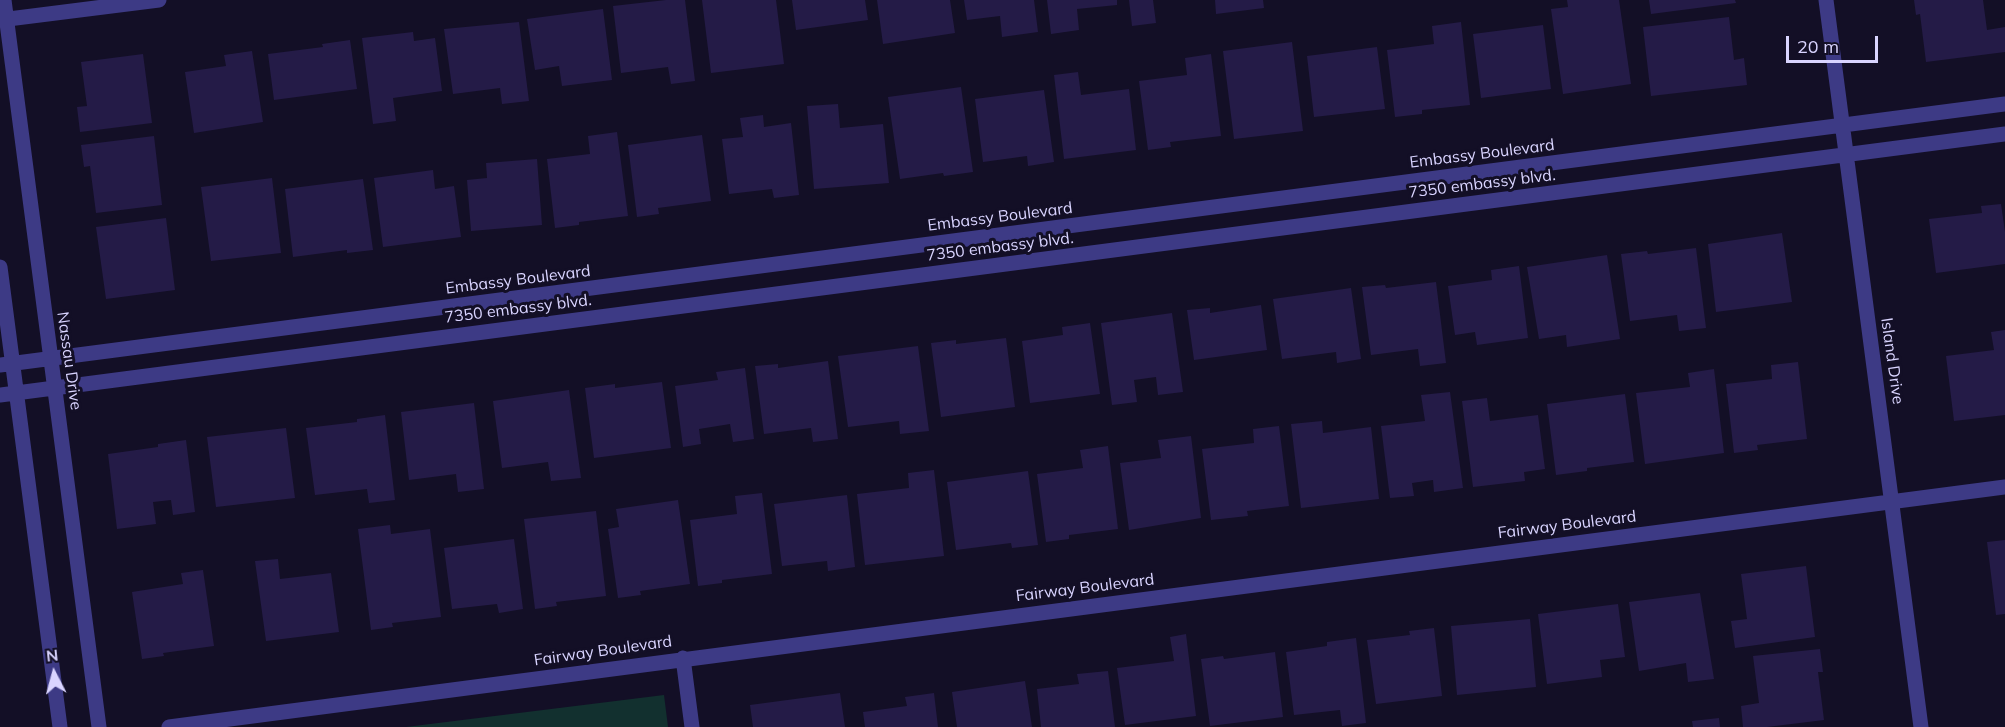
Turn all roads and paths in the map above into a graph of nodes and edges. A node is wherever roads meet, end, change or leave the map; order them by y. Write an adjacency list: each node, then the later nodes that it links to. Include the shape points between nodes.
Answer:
1 (4, 0): 4 (street, Nassau Drive)
2 (159, 0): 4 (street)
3 (1826, 0): 6 (street, Island Drive)
4 (3, 20): 10 (street, Nassau Drive)
5 (2005, 104): 6 (street, Embassy Boulevard)
6 (1842, 125): 8 (street, Island Drive); 10 (street, Embassy Boulevard)
7 (2005, 134): 8 (street, 7350 embassy blvd.)
8 (1846, 155): 12 (street, 7350 embassy blvd.); 16 (street, Island Drive)
9 (0, 267): 11 (street)
10 (51, 358): 11 (street, Embassy Boulevard); 12 (street, Nassau Drive)
11 (6, 364): 13 (street)
12 (55, 388): 13 (street, 7350 embassy blvd.); 19 (street, Nassau Drive)
13 (17, 393): 14 (street, 7350 embassy blvd.); 18 (street)
14 (0, 395)
15 (2005, 486): 16 (street, Fairway Boulevard)
16 (1892, 501): 17 (street, Fairway Boulevard); 22 (street, Island Drive)
17 (683, 658): 20 (street, Fairway Boulevard); 21 (street)
18 (60, 727)
19 (99, 727)
20 (169, 727)
21 (692, 727)
22 (1921, 727)

